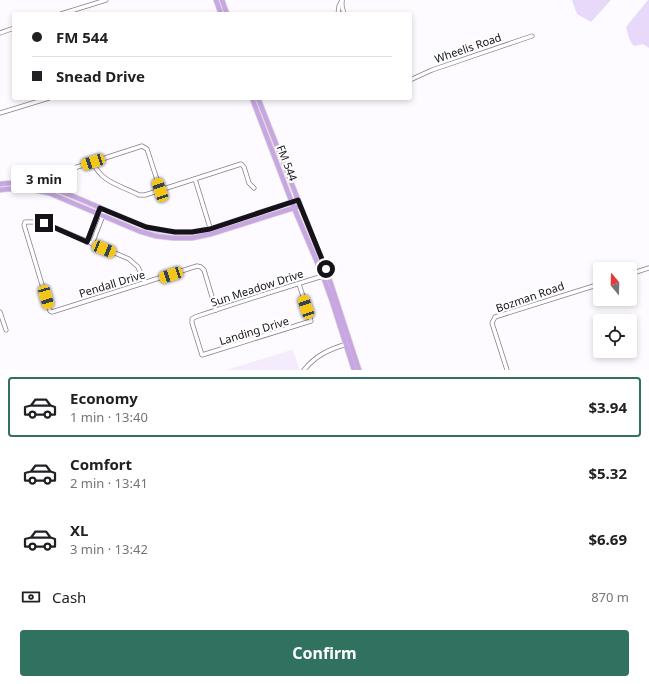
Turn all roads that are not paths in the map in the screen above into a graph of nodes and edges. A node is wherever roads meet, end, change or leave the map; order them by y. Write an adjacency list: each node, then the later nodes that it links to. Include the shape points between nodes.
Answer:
1 (106, 0): 5 (street)
2 (216, 0): 6 (main road)
3 (222, 0): 7 (main road)
4 (342, 0): 8 (street); 9 (street)
5 (67, 12)
6 (220, 12)
7 (226, 12)
8 (338, 12)
9 (344, 12)
10 (12, 29): 11 (street)
11 (0, 33)
12 (532, 36): 13 (street, Wheelis Road)
13 (412, 79)
14 (42, 100): 17 (street)
15 (253, 100): 26 (main road, FM 544)
16 (259, 100): 25 (main road, FM 544)
17 (0, 113)
18 (93, 162): 23 (street, via 66,171); 24 (street, via 103,177 139,195); 24 (street, via 145,147)
19 (195, 179): 21 (street, via 242,165 249,183); 24 (street); 31 (street)
20 (0, 184): 23 (main road, via 25,183)
21 (254, 188)
22 (0, 190): 30 (main road, via 29,189 49,193)
23 (59, 190): 29 (main road)
24 (160, 190)
25 (298, 200): 26 (main road); 27 (main road, FM 544)
26 (292, 202): 28 (main road, FM 544); 31 (main road)
27 (300, 206): 28 (main road); 36 (main road, FM 544)
28 (294, 208): 31 (main road); 36 (main road, FM 544)
29 (103, 209): 30 (street); 31 (main road, via 158,230)
30 (100, 214): 31 (main road, via 156,236 192,238); 32 (street); 33 (street)
31 (211, 231)
32 (87, 242): 33 (street); 37 (street, Pendall Drive, via 44,223 25,222 50,311)
33 (92, 244): 37 (street, via 129,259 138,267)
34 (649, 268): 35 (street)
35 (637, 272)
36 (325, 276): 38 (street, Sun Meadow Drive); 43 (main road, FM 544)
37 (145, 283): 40 (street, Pendall Drive, via 197,266 201,267)
38 (299, 284): 40 (street, Sun Meadow Drive); 44 (street, Landing Drive, via 311,321)
39 (593, 286): 48 (street, Bozman Road, via 495,317 492,323)
40 (216, 310): 44 (street, Sun Meadow Drive, via 192,319)
41 (0, 312): 42 (street)
42 (6, 330)
43 (348, 344): 45 (street, via 321,354); 46 (main road, FM 544); 47 (main road, FM 544)
44 (202, 355)
45 (304, 370)
46 (354, 370)
47 (358, 370)
48 (507, 370)

